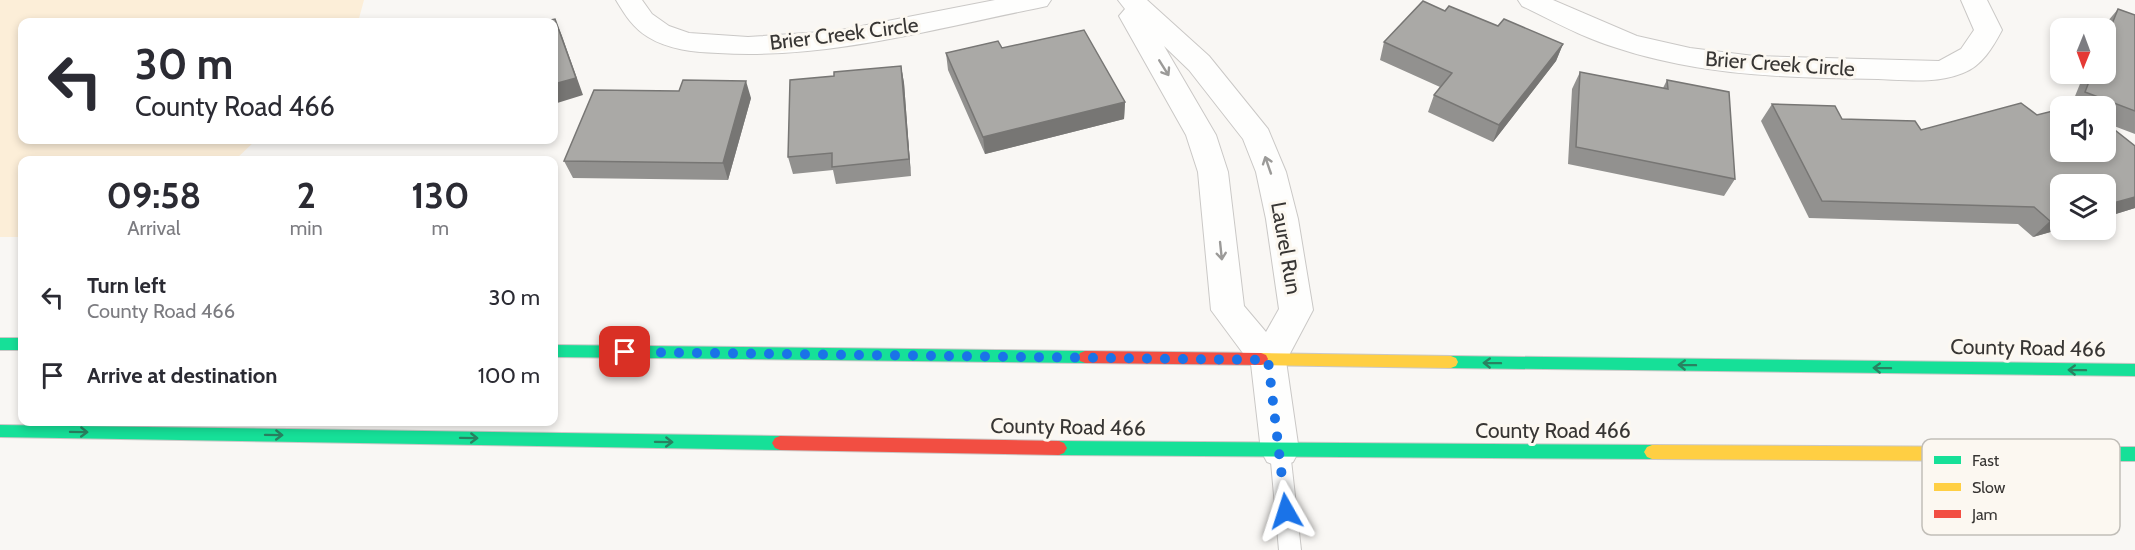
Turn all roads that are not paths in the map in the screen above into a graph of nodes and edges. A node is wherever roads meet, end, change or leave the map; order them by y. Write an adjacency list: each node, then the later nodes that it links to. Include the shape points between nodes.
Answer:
1 (629, 0): 2 (street, Brier Creek Circle, via 642,20 659,32 686,42 748,46 836,40)
2 (1038, 0)
3 (1124, 0): 10 (street, one-way to 10, via 1201,135 1213,172 1228,310)
4 (1131, 0): 10 (street, Laurel Run, one-way to 4, via 1296,310 1271,172 1257,136 1199,63)
5 (1531, 0): 6 (street, Brier Creek Circle, via 1626,41 1729,64 1928,70 1954,67 1981,45 1988,30)
6 (1974, 0)
7 (0, 344): 8 (main road)
8 (18, 344)
9 (558, 351): 10 (main road, County Road 466)
10 (1268, 360): 11 (main road, County Road 466, one-way to 10); 13 (street)
11 (2135, 370)
12 (0, 431): 13 (main road, County Road 466, one-way to 13)
13 (1280, 451): 14 (main road, County Road 466); 17 (lane)
14 (1922, 453)
15 (2120, 454): 16 (main road, County Road 466)
16 (2135, 454)
17 (1290, 550)

